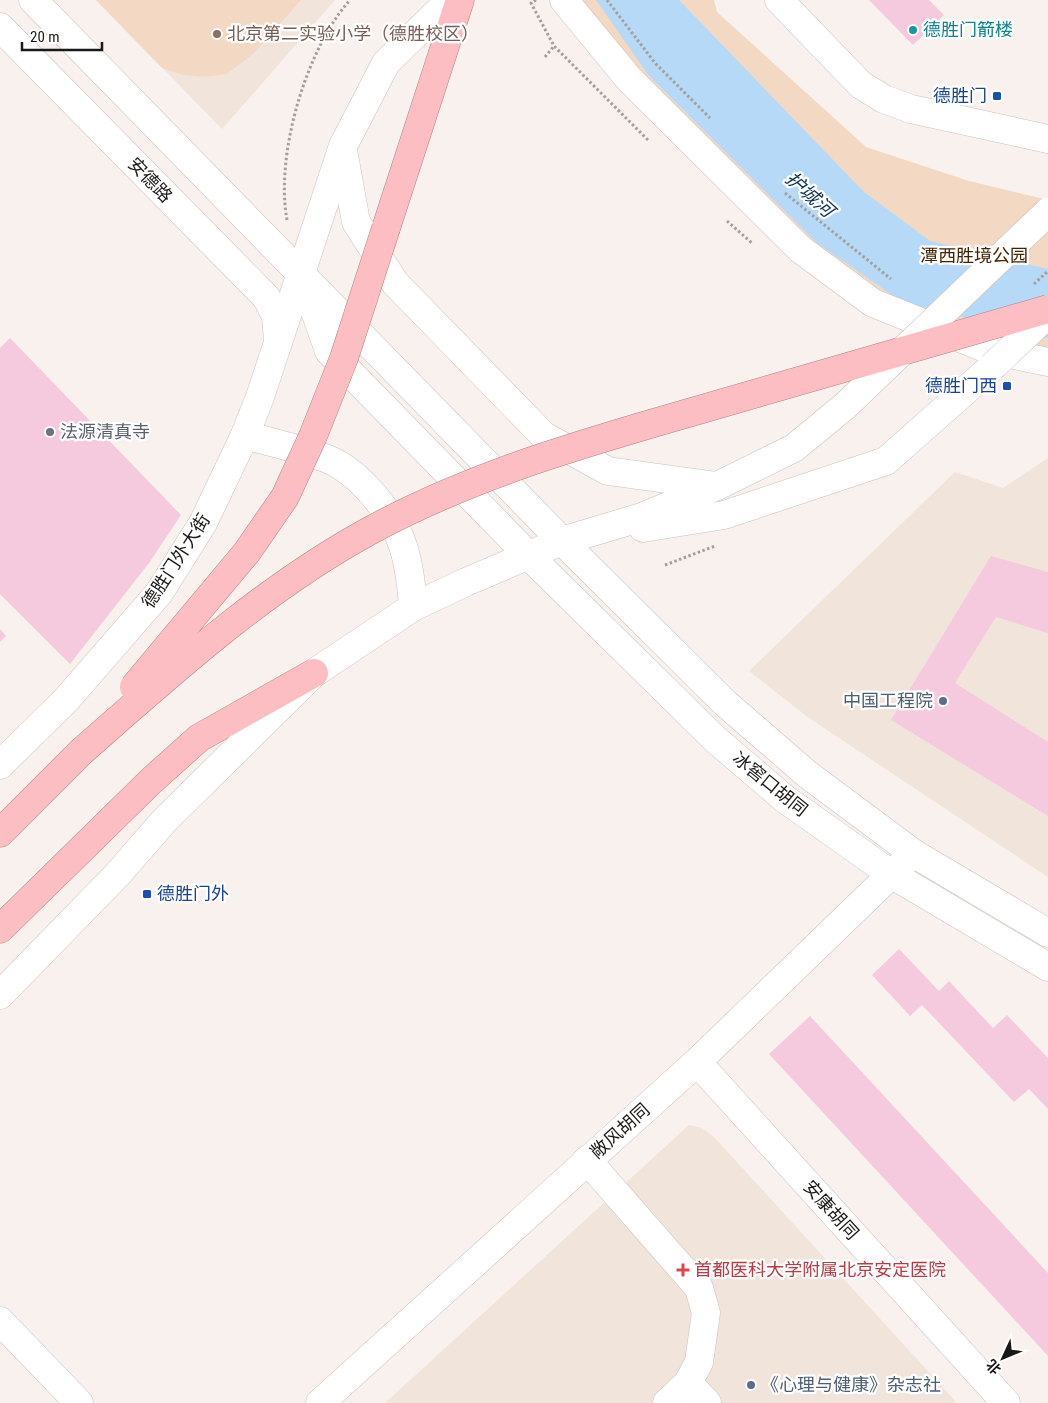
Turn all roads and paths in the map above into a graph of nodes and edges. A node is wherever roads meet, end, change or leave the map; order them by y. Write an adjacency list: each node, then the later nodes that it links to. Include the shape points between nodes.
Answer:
1 (33, 0): 19 (street)
2 (350, 0): 18 (path, via 341,10 315,58 296,111 286,158 285,205)
3 (450, 0): 15 (street, 德胜门外大街, via 386,63)
4 (460, 0): 31 (highway, bridge, via 344,358 285,497 246,552)
5 (536, 0): 10 (path, via 531,3)
6 (564, 0): 24 (street, via 629,79 800,249 873,304 990,350)
7 (607, 0): 12 (path, via 655,63)
8 (779, 0): 13 (street, via 862,85 884,99 911,109)
9 (0, 27): 23 (street, 安德路, via 266,297 276,316)
10 (554, 46): 11 (path); 14 (path)
11 (545, 57)
12 (717, 125)
13 (1048, 139)
14 (648, 140)
15 (343, 146): 19 (street, 德胜门外大街); 26 (street, via 356,222 395,282 544,436 608,471)
16 (778, 186): 20 (path)
17 (1048, 212): 26 (street, bridge, via 845,406 794,448)
18 (289, 228)
19 (301, 272): 23 (street, 德胜门外大街); 27 (street, 冰窖口胡同); 28 (street, 冰窖口胡同, via 329,351)
20 (892, 280)
21 (1048, 309): 31 (highway, bridge, via 585,442 477,480 374,528 288,579 202,645)
22 (1048, 314): 27 (street, bridge, via 886,461 724,515)
23 (278, 344): 25 (street, 德胜门外大街)
24 (1048, 362)
25 (245, 435): 29 (street, via 323,457 352,472 382,504 399,531 410,572); 32 (street, 德胜门外大街, via 203,523 159,593 66,700)
26 (717, 486): 27 (street, via 642,517)
27 (562, 541): 28 (street); 34 (street, 冰窖口胡同, via 725,703 806,774)
28 (528, 555): 29 (street); 35 (street, 冰窖口胡同, via 715,739 785,799)
29 (414, 607): 30 (street)
30 (314, 673): 36 (highway, via 199,738); 39 (street, via 164,820)
31 (81, 752): 33 (highway)
32 (0, 765)
33 (0, 833)
34 (914, 853): 35 (street, 敞风胡同); 37 (street, 冰窖口胡同)
35 (891, 874): 38 (street, 冰窖口胡同); 40 (street, 敞风胡同)
36 (0, 929)
37 (1048, 933)
38 (1048, 968)
39 (0, 996)
40 (697, 1062): 41 (street, 敞风胡同); 48 (street, 安康胡同)
41 (587, 1160): 43 (street, via 700,1288 706,1314 704,1336 699,1362); 45 (street, 敞风胡同)
42 (0, 1321): 44 (street)
43 (688, 1383): 46 (street); 47 (street)
44 (79, 1403)
45 (320, 1403)
46 (667, 1403)
47 (707, 1403)
48 (1006, 1403)

